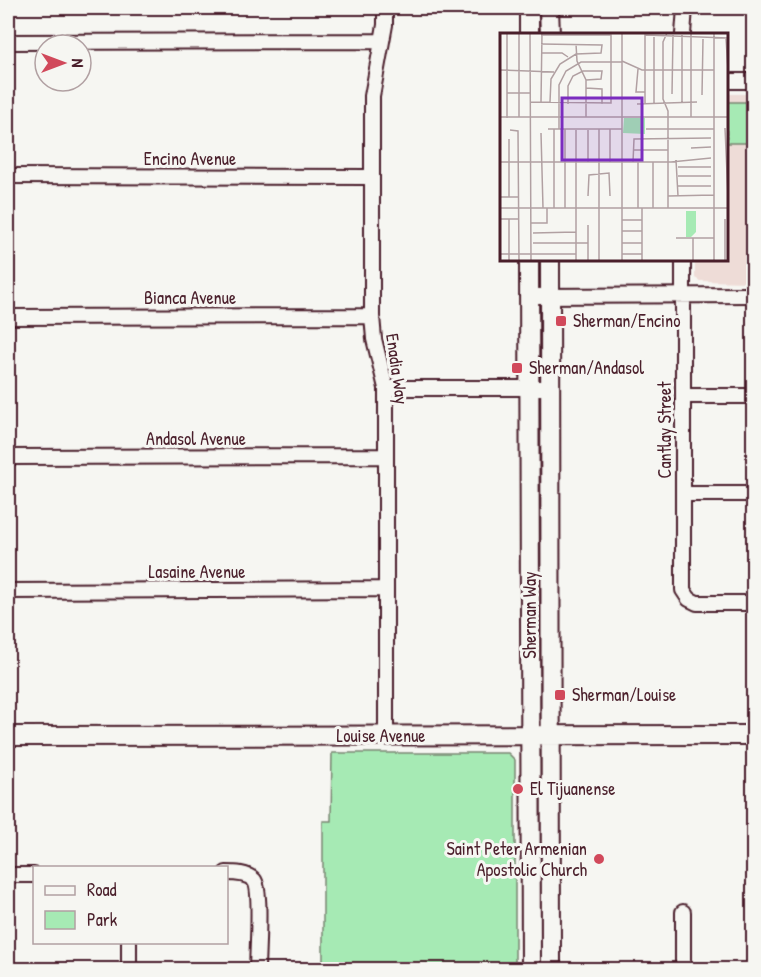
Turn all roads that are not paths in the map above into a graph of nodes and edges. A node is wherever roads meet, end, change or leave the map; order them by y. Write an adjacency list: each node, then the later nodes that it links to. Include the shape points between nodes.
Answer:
1 (385, 8): 8 (street, Enadia Way)
2 (529, 8): 5 (main road)
3 (549, 8): 6 (main road)
4 (685, 8): 7 (street)
5 (529, 33)
6 (550, 33)
7 (683, 33)
8 (382, 41): 9 (street); 13 (street, Enadia Way, via 372,96)
9 (8, 42)
10 (728, 81): 11 (street)
11 (753, 81)
12 (8, 176): 13 (street, Encino Avenue)
13 (372, 177): 21 (street, Enadia Way)
14 (529, 261): 19 (main road, Sherman Way)
15 (550, 261): 20 (main road, Sherman Way)
16 (682, 261): 17 (street, Cantlay Street)
17 (682, 295): 18 (street); 20 (street); 26 (street, Cantlay Street)
18 (753, 295)
19 (530, 296): 20 (street); 24 (main road, Sherman Way)
20 (550, 296): 25 (main road, Sherman Way)
21 (372, 316): 22 (street, Bianca Avenue); 23 (street, Enadia Way)
22 (8, 317)
23 (386, 388): 24 (street); 28 (street, Enadia Way)
24 (530, 388): 25 (street); 35 (main road, Sherman Way)
25 (550, 388): 36 (main road, Sherman Way)
26 (683, 396): 27 (street); 30 (street, Cantlay Street)
27 (753, 396)
28 (385, 456): 29 (street, Andasol Avenue); 32 (street, Enadia Way)
29 (8, 457)
30 (683, 494): 31 (street); 34 (street, Cantlay Street, via 683,585 689,599 697,603)
31 (753, 494)
32 (386, 589): 33 (street, Lasaine Avenue); 39 (street, Enadia Way)
33 (8, 591)
34 (753, 603)
35 (530, 735): 36 (main road, Louise Avenue); 39 (main road, Louise Avenue); 47 (main road, Sherman Way)
36 (551, 735): 37 (main road, Louise Avenue); 48 (main road, Sherman Way)
37 (753, 735)
38 (8, 736): 39 (main road, Louise Avenue)
39 (386, 736)
40 (228, 873): 46 (street, via 253,880 258,892)
41 (8, 875): 42 (street)
42 (33, 875)
43 (683, 912): 49 (street)
44 (129, 944): 45 (street)
45 (129, 969)
46 (257, 969)
47 (531, 969)
48 (551, 969)
49 (683, 969)

